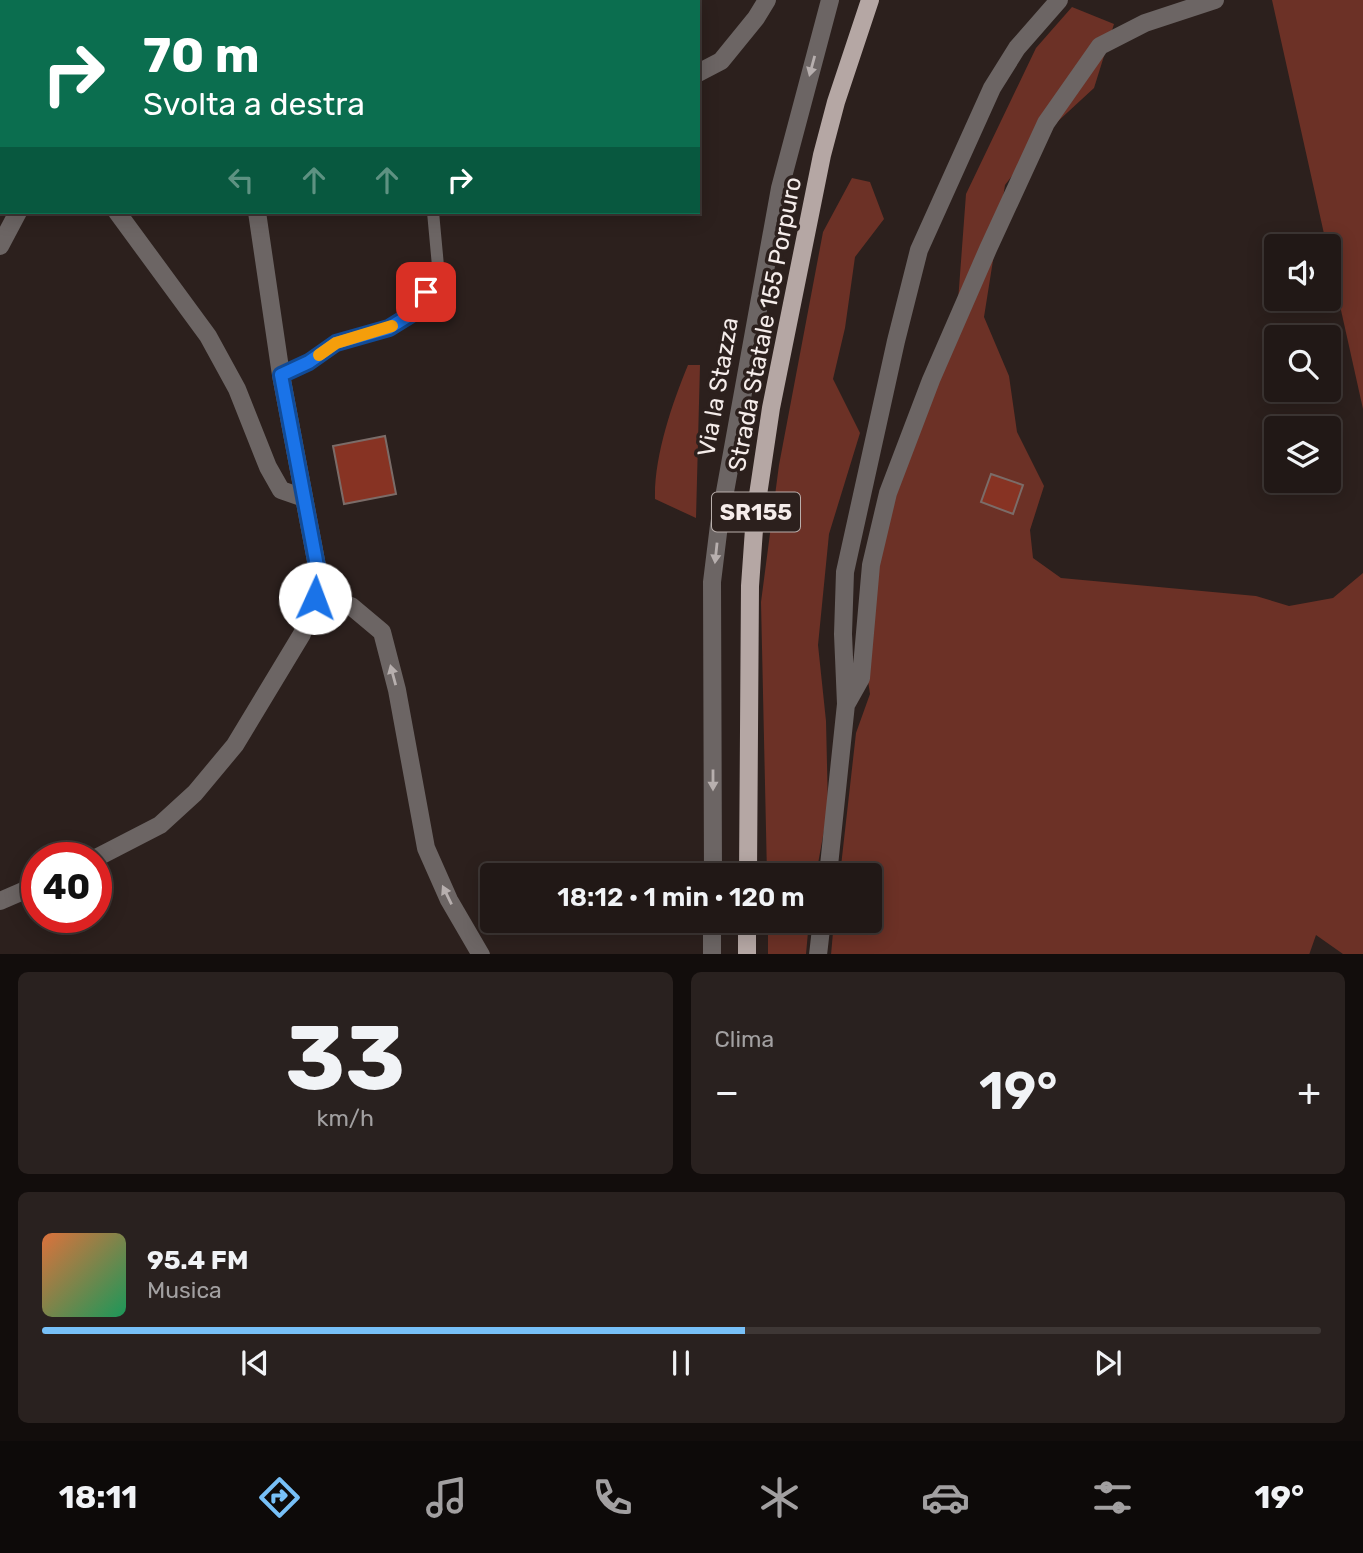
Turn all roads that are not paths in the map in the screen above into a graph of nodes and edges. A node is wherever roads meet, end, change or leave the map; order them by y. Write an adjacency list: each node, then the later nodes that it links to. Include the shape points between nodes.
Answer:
1 (767, 0): 6 (street, via 721,61)
2 (830, 0): 17 (street, Via la Stazza, one-way to 17, via 780,188 719,525 712,582)
3 (870, 0): 18 (main road, Strada Statale 155 Porpuro / SR155, via 822,155 771,408 755,515 750,586)
4 (1059, 0): 15 (street, via 1017,48 992,88 919,250 845,572)
5 (1215, 0): 15 (street, via 1145,23 1100,46 1046,123 931,380 888,493 871,565 861,678)
6 (700, 73)
7 (17, 214): 11 (street)
8 (119, 214): 13 (street, via 208,336 237,389 281,490)
9 (257, 214): 12 (street)
10 (433, 214): 12 (lane, via 438,266 410,315 389,328 336,343)
11 (0, 246)
12 (281, 375): 13 (street)
13 (303, 498): 14 (street, via 317,566)
14 (315, 598): 16 (street, via 302,634 242,734 195,793 160,825); 25 (street, one-way to 14, via 449,900 426,848 382,632 351,606)
15 (846, 704): 19 (street)
16 (112, 850)
17 (713, 863)
18 (748, 863)
19 (829, 863)
20 (21, 892): 21 (street)
21 (0, 901)
22 (712, 933): 26 (street)
23 (747, 933): 27 (main road)
24 (820, 933): 28 (street)
25 (481, 954)
26 (712, 954)
27 (747, 954)
28 (818, 954)

